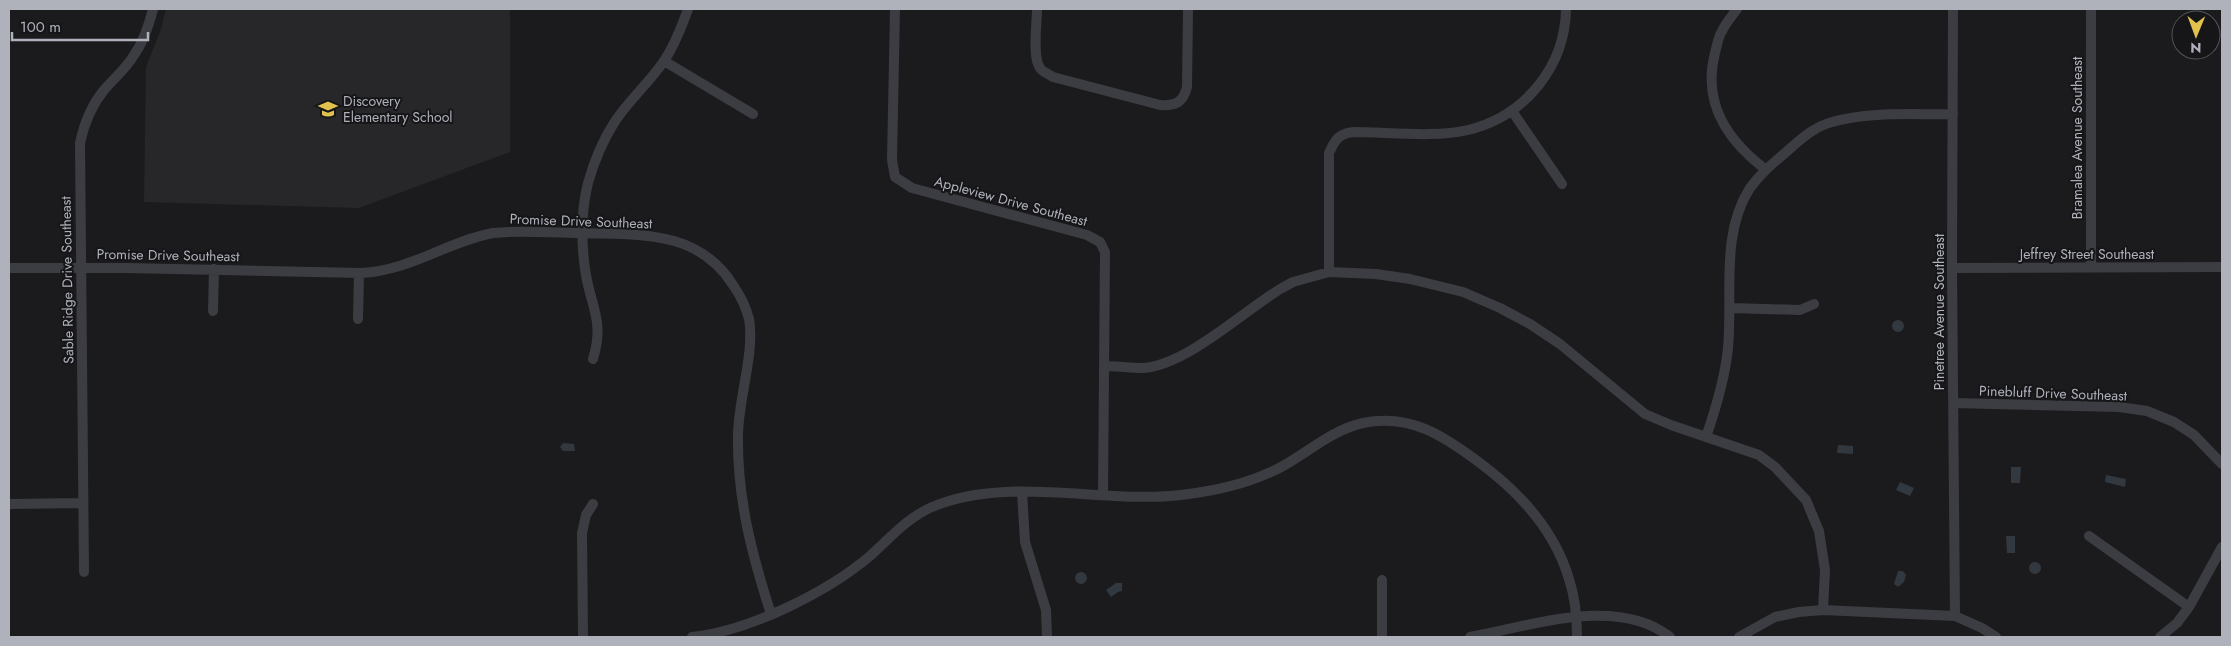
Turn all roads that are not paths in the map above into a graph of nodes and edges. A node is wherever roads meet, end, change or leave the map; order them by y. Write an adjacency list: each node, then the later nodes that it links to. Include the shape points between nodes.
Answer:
1 (153, 9): 17 (street, Sable Ridge Drive Southeast, via 140,46 98,99 82,132 79,163)
2 (688, 9): 10 (street)
3 (895, 9): 30 (street, Appleview Drive Southeast, via 892,160 895,177 912,188 1087,235 1100,242 1105,252)
4 (1037, 9): 5 (street, via 1036,52 1040,68 1053,76 1169,106 1179,103 1187,87)
5 (1188, 9)
6 (1566, 9): 11 (street, via 1563,38 1554,63 1538,87)
7 (1738, 9): 14 (street, via 1721,32 1711,68 1714,105 1729,134 1744,153)
8 (1953, 9): 13 (street, Pinetree Avenue Southeast)
9 (2091, 9): 18 (street, Bramalea Avenue Southeast)
10 (664, 60): 12 (street); 16 (street, via 613,124 600,150 583,204)
11 (1512, 111): 15 (street); 23 (street, via 1468,130 1440,133 1353,132 1335,138 1329,153)
12 (754, 114)
13 (1953, 114): 14 (street, via 1858,116 1831,122 1808,133); 21 (street, Pinetree Avenue Southeast)
14 (1765, 169): 26 (street, via 1750,189 1736,219 1731,248)
15 (1562, 184)
16 (582, 234): 24 (street, Promise Drive Southeast, via 493,232 396,268); 29 (street, via 585,270 599,335); 45 (street, Promise Drive Southeast, via 641,234 677,240 708,255 726,273 742,298 749,319 750,340 741,395 739,474 750,547)
17 (81, 267): 20 (street, Promise Drive Southeast); 22 (street, Promise Drive Southeast); 36 (street, Sable Ridge Drive Southeast)
18 (2091, 267): 19 (street, Jeffrey Street Southeast); 21 (street, Jeffrey Street Southeast)
19 (2222, 267)
20 (9, 268)
21 (1952, 268): 31 (street, Pinetree Avenue Southeast)
22 (214, 269): 24 (street, Promise Drive Southeast); 27 (street)
23 (1328, 272): 30 (street, via 1282,288 1170,361 1144,368); 32 (street, via 1410,279 1463,292 1500,308 1560,344 1645,414)
24 (359, 273): 28 (street)
25 (1814, 304): 26 (street, via 1800,310)
26 (1730, 308): 32 (street, via 1728,349 1719,398)
27 (214, 311)
28 (358, 318)
29 (593, 359)
30 (1104, 366): 35 (street, Appleview Drive Southeast)
31 (1954, 404): 33 (street, Pinebluff Drive Southeast, via 2116,407 2147,411 2194,435); 46 (street, Pinetree Avenue Southeast)
32 (1706, 437): 44 (street, via 1759,455 1776,467 1806,500 1823,549)
33 (2222, 464)
34 (1022, 492): 35 (street); 45 (street, via 980,494 933,506 913,517 870,556 821,591); 50 (street, via 1025,542 1046,610)
35 (1103, 495): 47 (street, via 1176,496 1230,487 1276,470 1338,431 1367,423 1416,425 1454,443 1505,483 1525,504 1548,534 1562,561 1570,580)
36 (82, 503): 37 (street); 41 (street, Sable Ridge Drive Southeast)
37 (9, 504)
38 (593, 504): 48 (street, via 586,514 582,533)
39 (2089, 536): 43 (street)
40 (2222, 547): 43 (street)
41 (84, 572)
42 (1382, 580): 51 (street)
43 (2188, 607): 57 (street, via 2178,623)
44 (1823, 610): 46 (street); 55 (street, via 1775,617)
45 (771, 614): 49 (street, via 730,629)
46 (1955, 616): 56 (street)
47 (1577, 618): 52 (street); 53 (street); 54 (street, via 1611,615 1632,618 1662,630)
48 (583, 637)
49 (692, 637)
50 (1047, 637)
51 (1382, 637)
52 (1470, 637)
53 (1577, 637)
54 (1670, 637)
55 (1739, 637)
56 (1996, 637)
57 (2160, 637)

